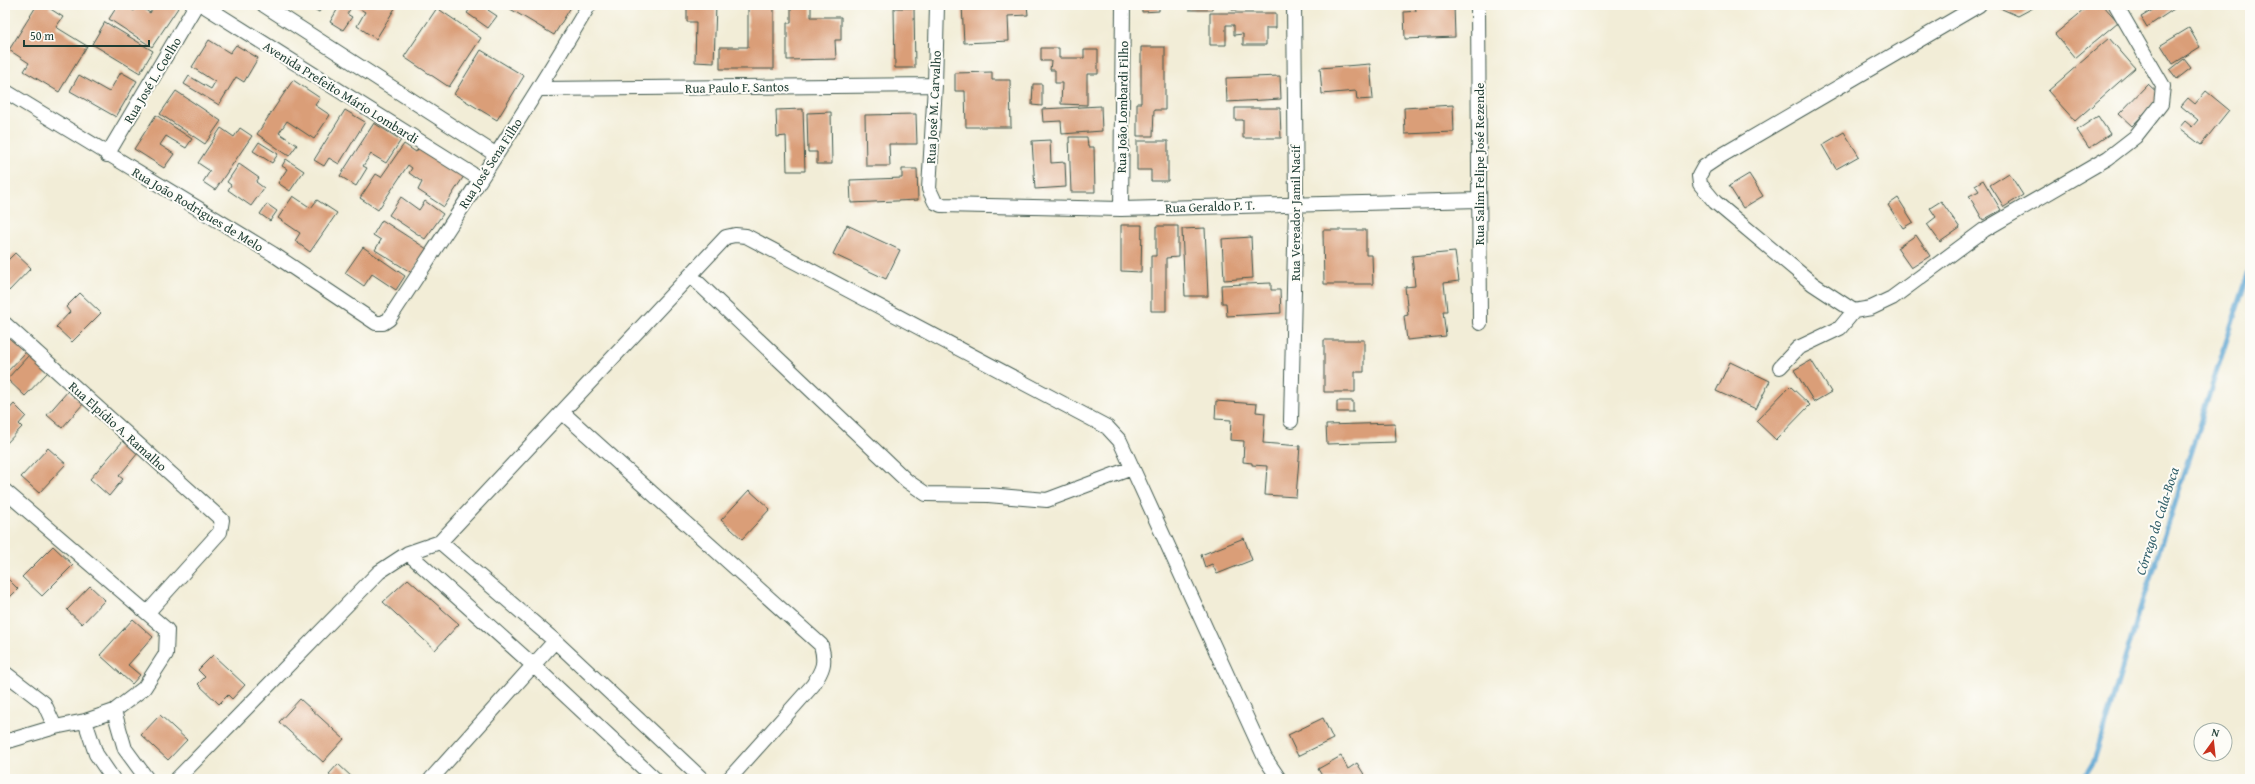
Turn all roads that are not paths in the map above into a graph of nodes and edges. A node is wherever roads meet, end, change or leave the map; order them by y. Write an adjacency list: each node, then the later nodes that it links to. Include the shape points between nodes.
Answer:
1 (196, 5): 15 (street, Rua José L. Coelho)
2 (203, 5): 16 (street, Avenida Prefeito Mário Lombardi)
3 (264, 5): 14 (street)
4 (589, 5): 12 (street, Rua José Sena Filho)
5 (937, 5): 11 (street, Rua José M. Carvalho)
6 (1123, 5): 20 (street, Rua João Lombardi Filho)
7 (1294, 5): 18 (street, Rua Vereador Jamil Nacif)
8 (1478, 5): 17 (street, Rua Salim Felipe José Rezende)
9 (1979, 5): 22 (street, via 1718,157 1704,167 1700,176 1700,184 1715,202 1813,284)
10 (2116, 5): 22 (street, via 2163,86 2161,104 2155,113 2135,136 2108,158 1984,230 1892,298 1871,308)
11 (935, 85): 12 (street, Rua Paulo F. Santos); 19 (street, Rua José M. Carvalho, via 929,189 935,202)
12 (539, 89): 14 (street, Rua José Sena Filho)
13 (5, 91): 15 (street, Rua João Rodrigues de Melo)
14 (495, 154): 16 (street, Rua José Sena Filho)
15 (107, 155): 23 (street, Rua João Rodrigues de Melo, via 273,254 376,323 383,324)
16 (480, 179): 23 (street, Rua José Sena Filho)
17 (1479, 200): 18 (street, Rua Geraldo P. T.); 24 (street, Rua Salim Felipe José Rezende)
18 (1296, 203): 20 (street, Rua Geraldo P. T.); 28 (street, Rua Vereador Jamil Nacif)
19 (941, 205): 20 (street, Rua Geraldo P. T.)
20 (1121, 209)
21 (691, 276): 27 (street); 29 (street, via 726,237 735,234 746,236 1107,427 1120,442); 29 (street, via 907,481 926,494 988,495 1047,500)
22 (1854, 311): 26 (street, via 1840,328 1798,348)
23 (390, 319)
24 (1480, 323)
25 (5, 324): 33 (street, Rua Elpídio A. Ramalho, via 222,520 220,532)
26 (1780, 367)
27 (563, 413): 31 (street); 47 (street, via 821,645 825,658 822,670 813,685)
28 (1291, 421)
29 (1132, 468): 48 (street, via 1262,750)
30 (5, 491): 33 (street)
31 (440, 542): 32 (street); 34 (street)
32 (408, 553): 35 (street); 43 (street, via 379,572)
33 (148, 612): 37 (street, via 167,630 166,654 144,688)
34 (556, 641): 35 (street); 46 (street)
35 (534, 666): 44 (street); 45 (street)
36 (5, 673): 39 (street, via 44,703)
37 (114, 711): 38 (street); 42 (street, via 125,749)
38 (85, 721): 39 (street); 41 (street, via 96,754)
39 (55, 727): 40 (street)
40 (5, 742)
41 (112, 779)
42 (147, 779)
43 (178, 779)
44 (430, 779)
45 (655, 779)
46 (702, 779)
47 (729, 779)
48 (1279, 779)

